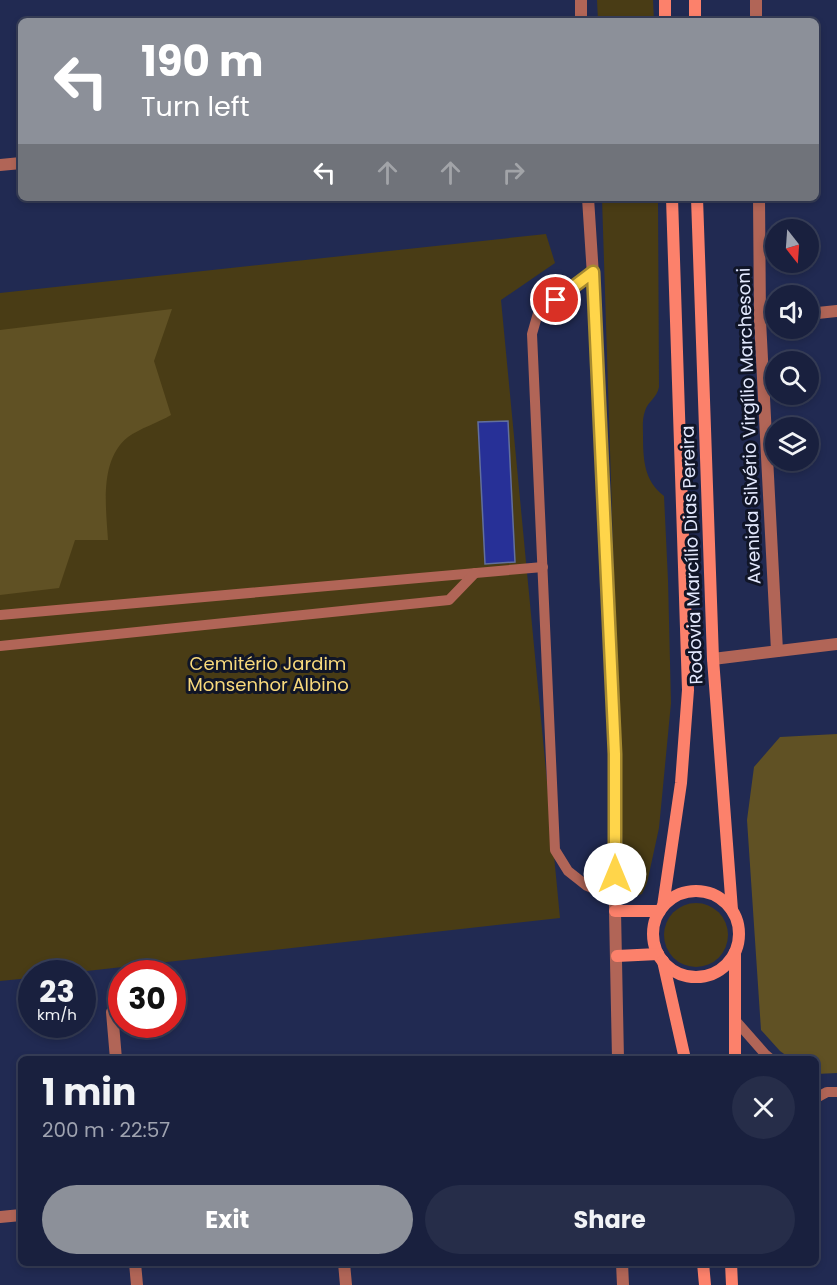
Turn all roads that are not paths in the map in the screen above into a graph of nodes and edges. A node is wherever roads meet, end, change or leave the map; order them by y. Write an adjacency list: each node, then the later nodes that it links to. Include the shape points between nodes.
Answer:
1 (581, 0): 5 (street)
2 (664, 0): 6 (main road)
3 (695, 0): 7 (main road)
4 (756, 0): 8 (street)
5 (582, 18)
6 (665, 18)
7 (695, 18)
8 (756, 18)
9 (18, 163): 10 (street)
10 (0, 165)
11 (588, 201): 15 (street)
12 (672, 201): 28 (main road, Rodovia Marcílio Dias Pereira, via 688,690 681,783)
13 (697, 201): 26 (main road, Rodovia Marcílio Dias Pereira)
14 (759, 201): 19 (street, Avenida Silvério Virgílio Marchesoni)
15 (593, 272): 20 (lane, via 538,314 532,334); 27 (street, via 615,754)
16 (837, 311): 17 (street)
17 (819, 313)
18 (765, 319): 19 (street)
19 (760, 320): 25 (street, Avenida Silvério Virgílio Marchesoni)
20 (543, 567): 21 (lane); 27 (lane, via 555,850 568,871)
21 (475, 573): 22 (lane); 24 (lane, via 448,600)
22 (0, 615)
23 (837, 644): 25 (street)
24 (0, 646)
25 (777, 651): 26 (street)
26 (714, 659): 29 (main road, Rodovia Marcílio Dias Pereira)
27 (615, 904): 28 (main road); 31 (street)
28 (661, 909): 29 (main road, via 676,896 692,891 709,892); 32 (main road, via 654,921 653,938)
29 (732, 910): 30 (main road, via 740,929)
30 (735, 951): 32 (main road, via 717,972 700,977 683,975); 33 (main road)
31 (616, 956): 32 (main road); 36 (street)
32 (660, 957): 37 (main road)
33 (736, 1021): 38 (main road); 39 (lane)
34 (114, 1038): 35 (street)
35 (116, 1056)
36 (618, 1056)
37 (684, 1056)
38 (735, 1056)
39 (767, 1056)
40 (18, 1215): 41 (street)
41 (0, 1217)
42 (135, 1266): 47 (street)
43 (344, 1266): 48 (street)
44 (622, 1266): 49 (street)
45 (704, 1266): 50 (main road)
46 (731, 1266): 51 (main road)
47 (137, 1285)
48 (346, 1285)
49 (622, 1285)
50 (705, 1285)
51 (732, 1285)

